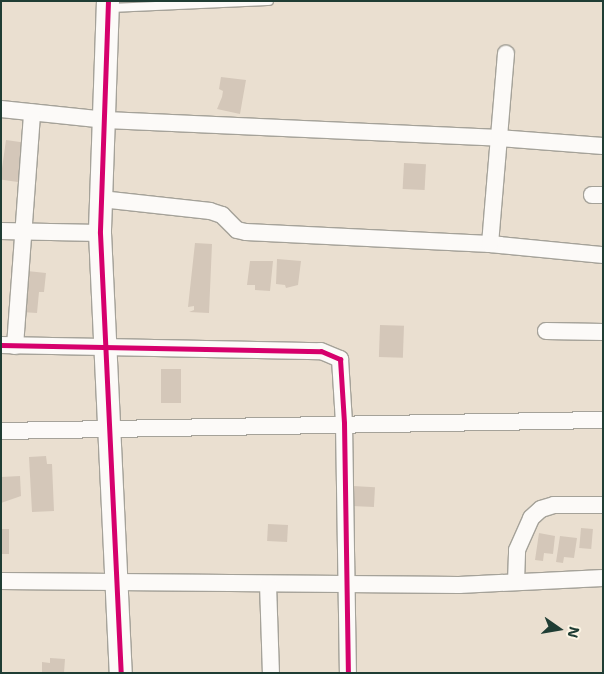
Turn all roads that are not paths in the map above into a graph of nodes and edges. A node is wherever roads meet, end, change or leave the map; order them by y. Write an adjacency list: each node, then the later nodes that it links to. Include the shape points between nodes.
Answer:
1 (269, 1): 2 (lane)
2 (108, 5): 6 (street)
3 (506, 54): 7 (street)
4 (1, 109): 5 (street)
5 (32, 113): 6 (street); 11 (street)
6 (106, 120): 7 (street); 9 (street)
7 (500, 138): 8 (street); 13 (street)
8 (603, 146)
9 (101, 199): 12 (street); 13 (street, via 210,210 222,215 237,230 246,232)
10 (1, 231): 11 (street)
11 (23, 232): 12 (street); 17 (street)
12 (100, 233): 18 (street)
13 (490, 244): 14 (street)
14 (603, 255)
15 (546, 332): 16 (street)
16 (603, 332)
17 (8, 346): 18 (street)
18 (105, 346): 20 (street, via 332,354 340,360 342,371); 21 (street)
19 (603, 420): 20 (street)
20 (344, 423): 21 (street); 29 (street)
21 (109, 430): 22 (street); 27 (street)
22 (1, 431)
23 (603, 505): 26 (street, via 554,505 541,509 531,518 517,550)
24 (603, 578): 26 (street)
25 (1, 581): 27 (street)
26 (516, 582): 29 (street)
27 (116, 584): 28 (street); 30 (street)
28 (268, 584): 29 (street); 31 (street)
29 (346, 584): 32 (street)
30 (120, 673)
31 (271, 673)
32 (348, 673)

